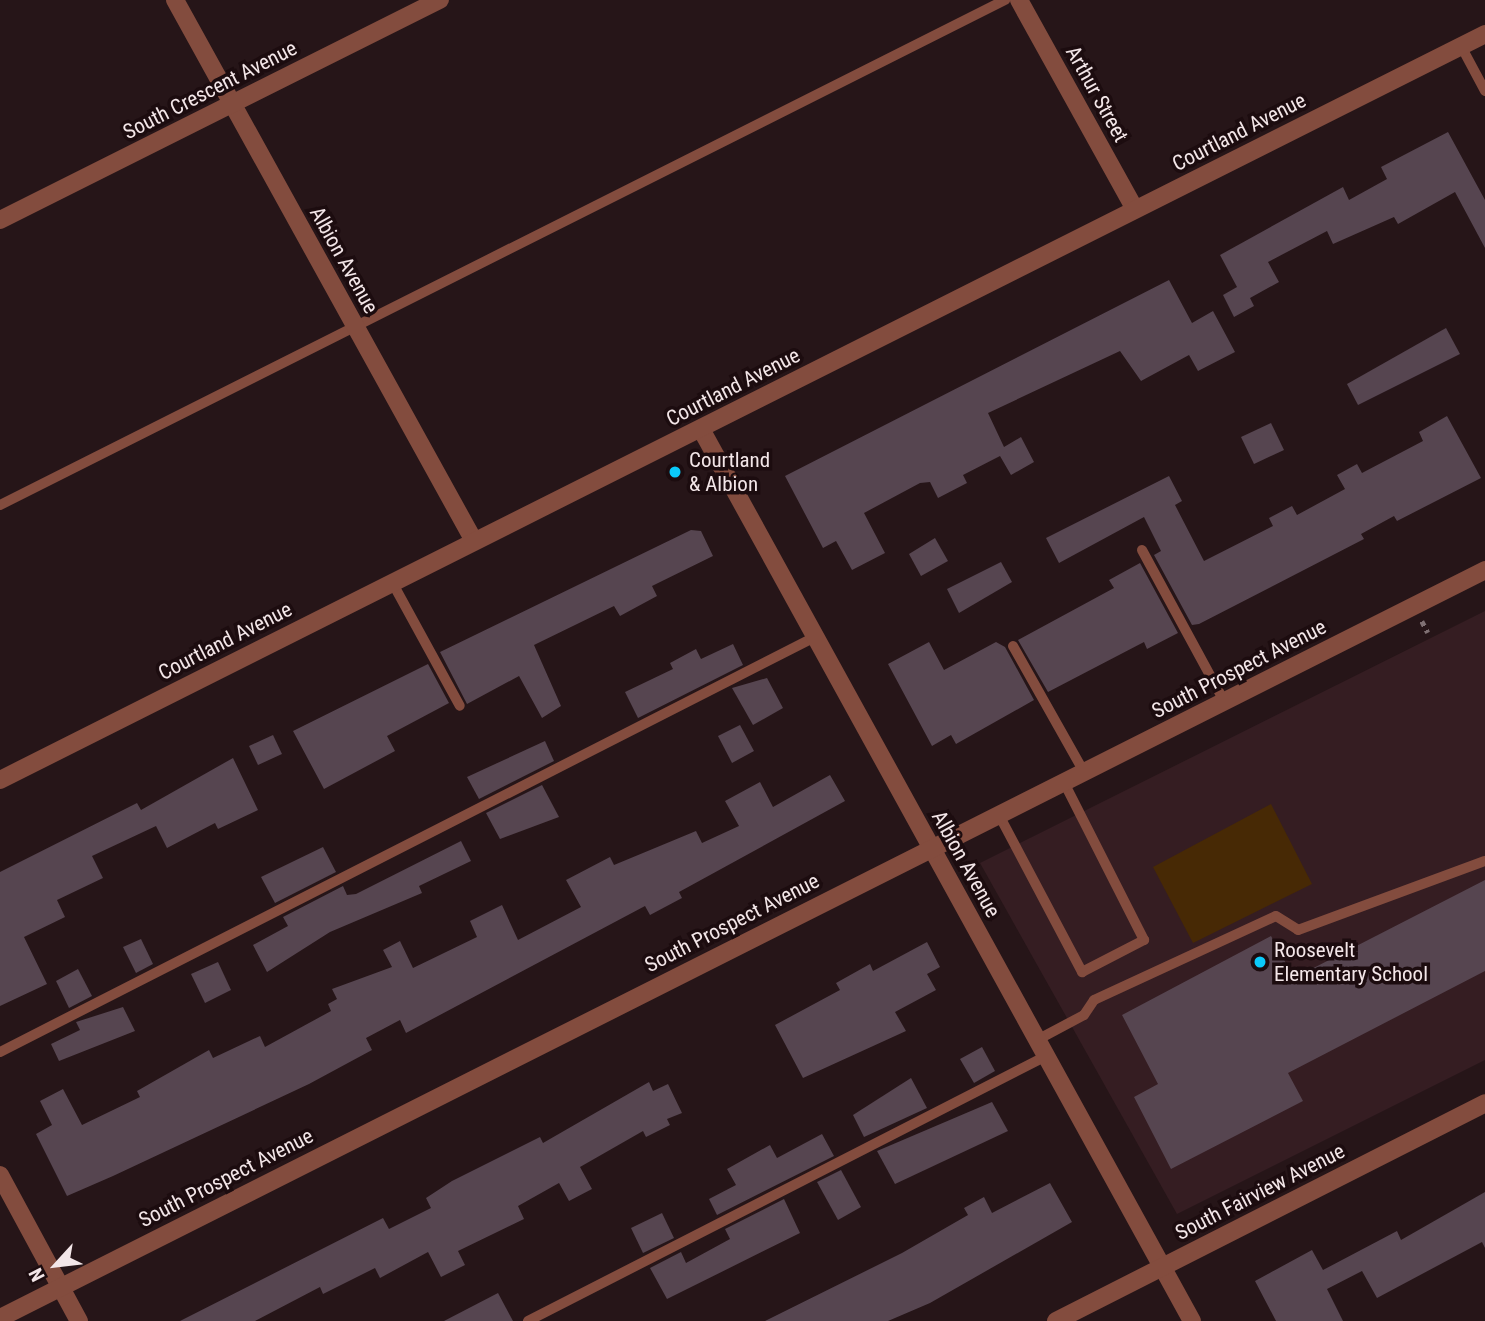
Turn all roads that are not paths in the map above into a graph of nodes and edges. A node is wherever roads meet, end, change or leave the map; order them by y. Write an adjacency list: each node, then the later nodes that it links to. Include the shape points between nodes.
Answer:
1 (176, 0): 8 (street, Albion Avenue)
2 (440, 0): 8 (street, South Crescent Avenue)
3 (1005, 0): 11 (lane)
4 (1019, 0): 9 (street, Arthur Street)
5 (1485, 34): 6 (street, Courtland Avenue)
6 (1461, 46): 7 (lane); 9 (street, Courtland Avenue)
7 (1485, 91)
8 (233, 104): 10 (street, South Crescent Avenue); 11 (street, Albion Avenue)
9 (1135, 209): 12 (street, Courtland Avenue)
10 (0, 220)
11 (355, 326): 13 (lane); 14 (street, Albion Avenue)
12 (701, 429): 14 (street, Courtland Avenue); 18 (street, Albion Avenue)
13 (0, 505)
14 (474, 541): 17 (street, Courtland Avenue)
15 (1142, 550): 20 (lane)
16 (1485, 570): 20 (street, South Prospect Avenue)
17 (392, 582): 21 (lane); 23 (street, Courtland Avenue)
18 (815, 637): 26 (street, Albion Avenue); 29 (lane)
19 (1013, 646): 22 (lane)
20 (1224, 701): 22 (street, South Prospect Avenue)
21 (460, 706)
22 (1084, 772): 24 (street, South Prospect Avenue)
23 (0, 780)
24 (1064, 782): 25 (street, South Prospect Avenue); 25 (lane, via 1144,940 1082,972)
25 (999, 815): 26 (street, South Prospect Avenue)
26 (931, 849): 28 (street, Albion Avenue); 34 (street, South Prospect Avenue)
27 (1485, 862): 28 (lane, via 1298,930 1276,916 1094,1000 1084,1016)
28 (1037, 1040): 30 (street, Albion Avenue)
29 (0, 1052)
30 (1046, 1056): 33 (street, Albion Avenue); 37 (lane)
31 (1485, 1103): 33 (street, South Fairview Avenue)
32 (0, 1175): 34 (street)
33 (1163, 1267): 38 (street, South Fairview Avenue); 39 (street, Albion Avenue)
34 (61, 1287): 35 (street, South Prospect Avenue); 36 (street)
35 (0, 1318)
36 (79, 1321)
37 (528, 1321)
38 (1056, 1321)
39 (1192, 1321)

